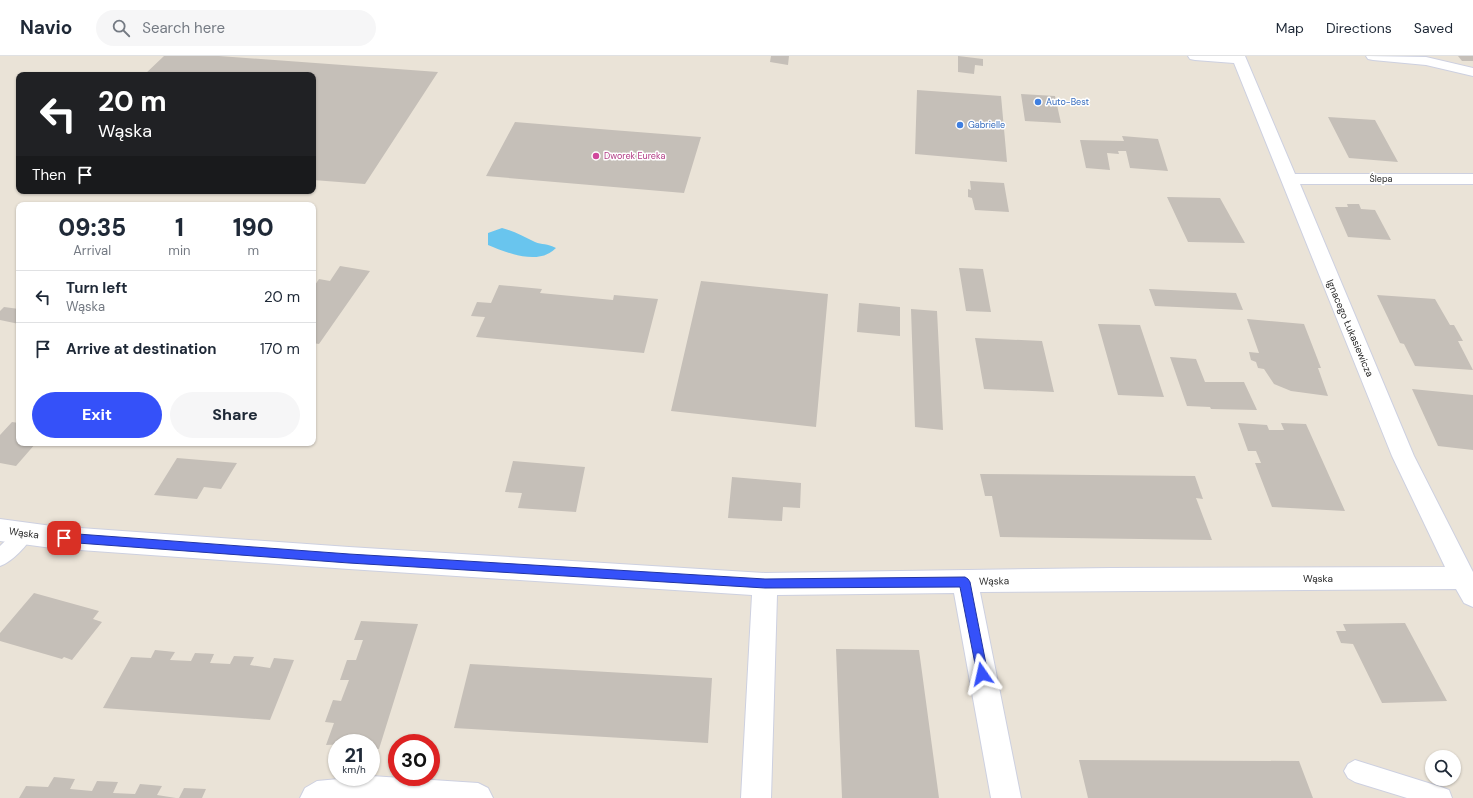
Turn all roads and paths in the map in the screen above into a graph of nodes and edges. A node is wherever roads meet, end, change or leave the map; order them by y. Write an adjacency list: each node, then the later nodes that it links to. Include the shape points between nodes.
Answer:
1 (1195, 56): 4 (street)
2 (1373, 56): 3 (street)
3 (1379, 56): 5 (street, via 1426,61)
4 (1239, 58): 6 (street, Ignacego Łukasiewicza)
5 (1473, 72)
6 (1289, 179): 7 (street, Ślepa); 13 (street, Ignacego Łukasiewicza, via 1403,456)
7 (1473, 179)
8 (0, 530): 9 (street, Wąska)
9 (25, 533): 10 (lane); 12 (street, Wąska, via 349,558)
10 (0, 558)
11 (965, 582): 12 (street, Wąska); 13 (street, Wąska, via 1111,579); 18 (street)
12 (765, 584): 17 (street)
13 (1468, 586)
14 (1355, 771): 19 (lane)
15 (315, 798): 16 (street, via 360,790)
16 (478, 798)
17 (756, 798)
18 (1006, 798)
19 (1441, 798)

